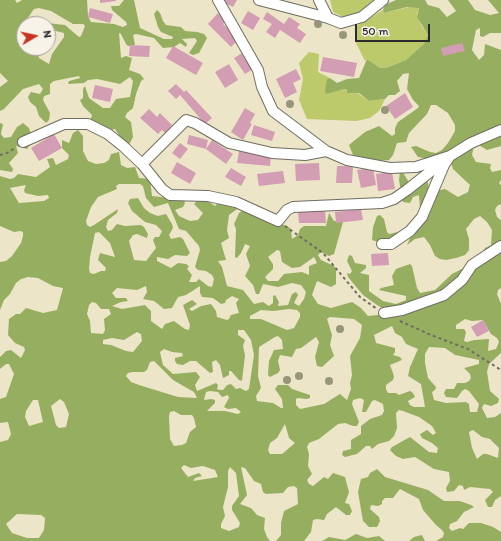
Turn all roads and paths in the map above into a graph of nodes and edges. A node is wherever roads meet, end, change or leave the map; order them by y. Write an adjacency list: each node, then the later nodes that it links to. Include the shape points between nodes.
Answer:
1 (218, 0): 8 (street, via 258,70 262,87 273,111)
2 (259, 0): 5 (street)
3 (319, 0): 5 (street)
4 (383, 0): 5 (street, via 362,17 342,23)
5 (328, 18)
6 (501, 130): 10 (street, via 471,143)
7 (23, 142): 9 (path); 11 (street, via 64,124 88,124 108,134)
8 (326, 150): 10 (street, via 347,160 390,168 416,167); 11 (street, via 305,155 272,153 229,143 186,120)
9 (0, 155)
10 (450, 156): 12 (street, via 394,199 382,203 293,207 287,210); 13 (street, via 422,217 410,231 391,244)
11 (142, 164): 12 (street, via 170,195 208,196 236,202)
12 (278, 222): 15 (path, via 323,253 360,297)
13 (382, 244)
14 (501, 246): 15 (street, via 472,265 462,280 444,295 402,310)
15 (384, 313): 16 (path, via 468,349)
16 (501, 370)

